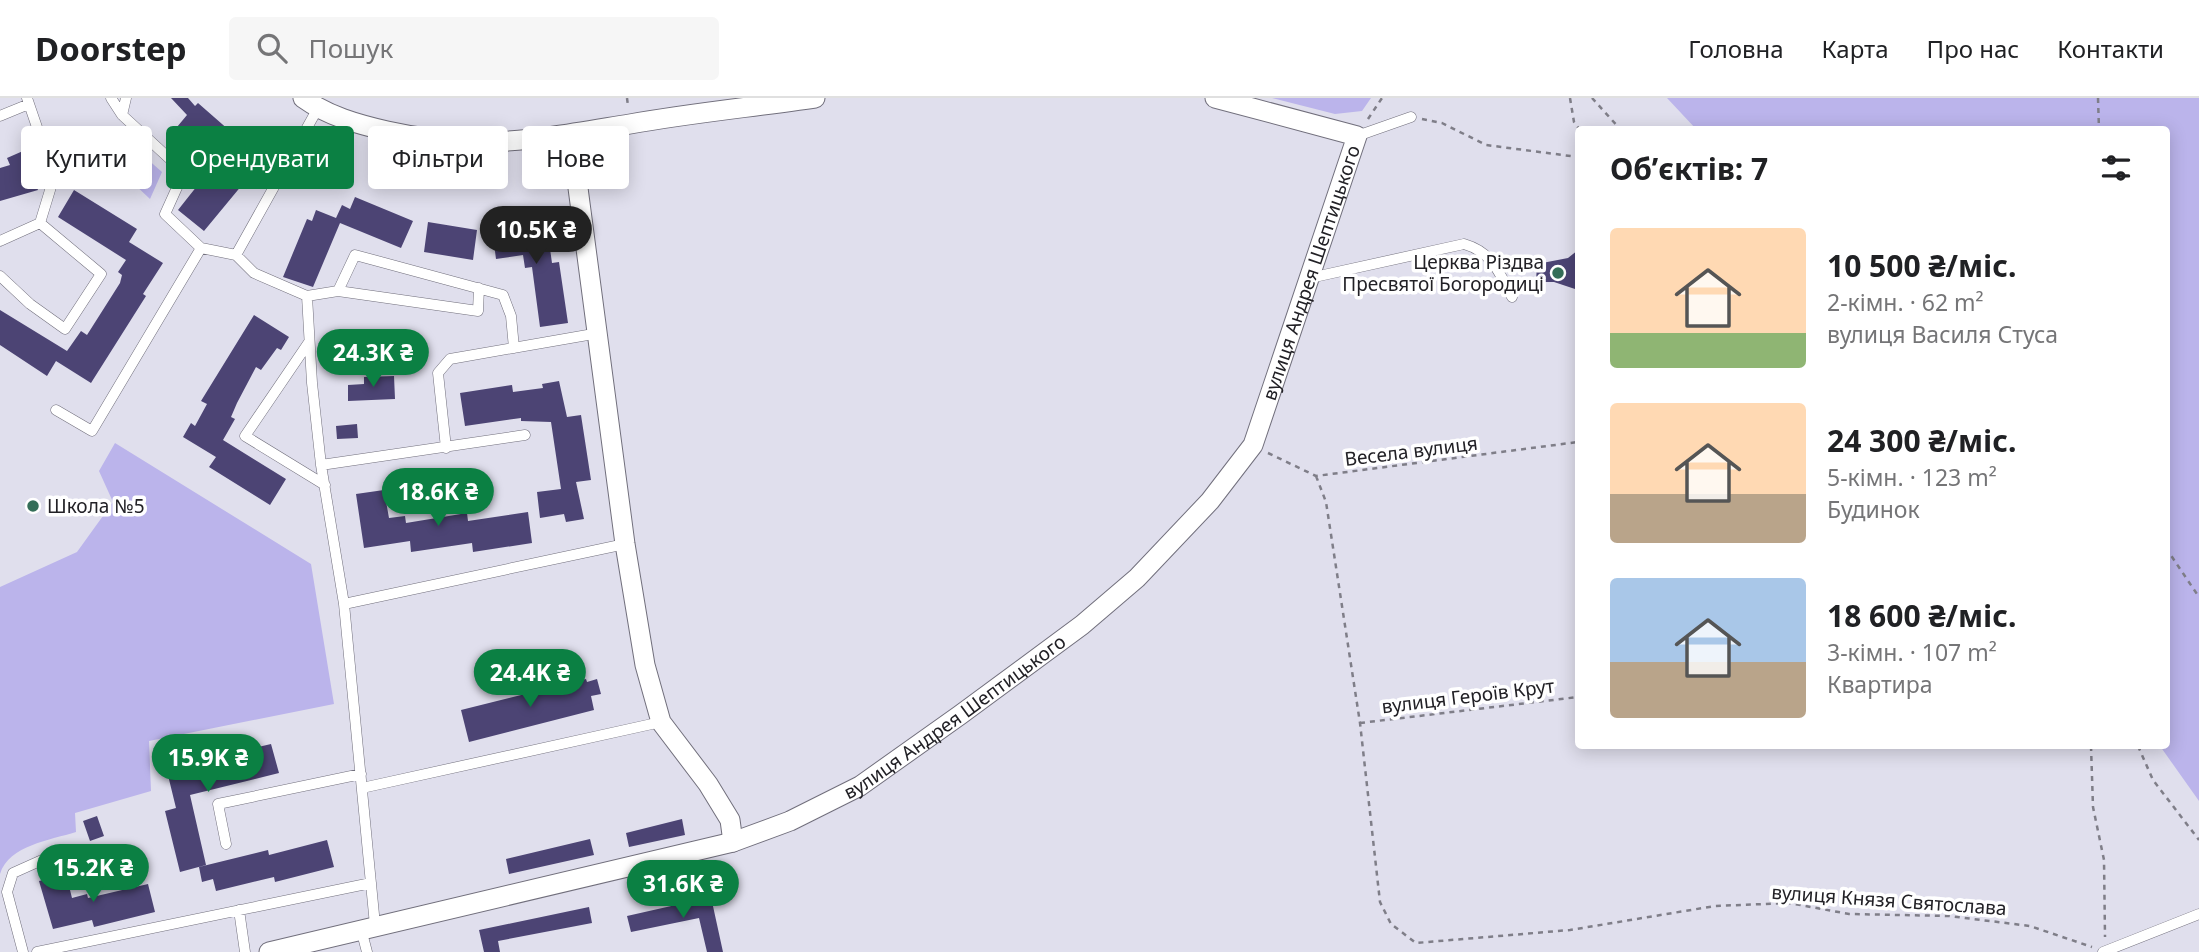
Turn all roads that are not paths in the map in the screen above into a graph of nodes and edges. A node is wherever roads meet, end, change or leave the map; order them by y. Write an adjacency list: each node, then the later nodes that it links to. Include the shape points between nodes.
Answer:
1 (111, 98): 7 (lane)
2 (125, 98): 7 (lane)
3 (816, 98): 10 (street)
4 (1215, 98): 11 (street)
5 (28, 101): 8 (lane); 14 (lane, via 54,177)
6 (310, 103): 12 (street, via 355,124 445,142); 17 (lane)
7 (122, 115): 16 (lane, via 184,172 164,214)
8 (0, 116)
9 (1412, 117): 11 (lane)
10 (620, 126)
11 (1357, 136): 19 (street, вулиця Андрея Шептицького)
12 (522, 141)
13 (579, 189): 24 (street)
14 (40, 223): 15 (lane); 18 (lane, via 101,274 65,329)
15 (0, 241)
16 (201, 248): 17 (lane); 27 (lane, via 92,431)
17 (236, 255): 22 (lane, via 254,273)
18 (0, 276)
19 (1310, 278): 23 (lane, via 1464,244 1480,248 1493,261); 37 (street, вулиця Андрея Шептицького, via 1253,445 1201,511 1137,578 1082,625 859,786 790,821)
20 (479, 288): 21 (lane, via 478,311); 21 (lane, via 355,256); 26 (lane, via 503,295 511,316)
21 (338, 291): 22 (lane)
22 (307, 296): 25 (lane)
23 (1512, 297)
24 (599, 333): 26 (lane); 32 (street)
25 (309, 342): 30 (lane); 31 (lane, via 245,436)
26 (514, 348): 29 (lane, via 450,359 438,373)
27 (56, 410)
28 (524, 435): 29 (lane)
29 (446, 448): 30 (lane)
30 (321, 465): 31 (lane)
31 (325, 485): 33 (lane)
32 (625, 544): 33 (lane); 34 (street, via 645,665)
33 (344, 604): 35 (lane)
34 (661, 722): 36 (lane); 37 (street, via 730,820)
35 (360, 774): 36 (lane); 38 (lane, via 218,804)
36 (362, 788): 40 (lane)
37 (733, 842): 43 (street, вулиця Андрея Шептицького)
38 (226, 844)
39 (80, 883): 44 (lane, via 87,856 42,860 13,873 7,892)
40 (371, 883): 41 (lane); 43 (lane)
41 (239, 910): 45 (lane); 46 (lane)
42 (2199, 914): 49 (lane)
43 (368, 927): 47 (street, вулиця Андрея Шептицького); 48 (lane)
44 (23, 952)
45 (37, 952)
46 (245, 952)
47 (269, 952)
48 (367, 952)
49 (2104, 952)

